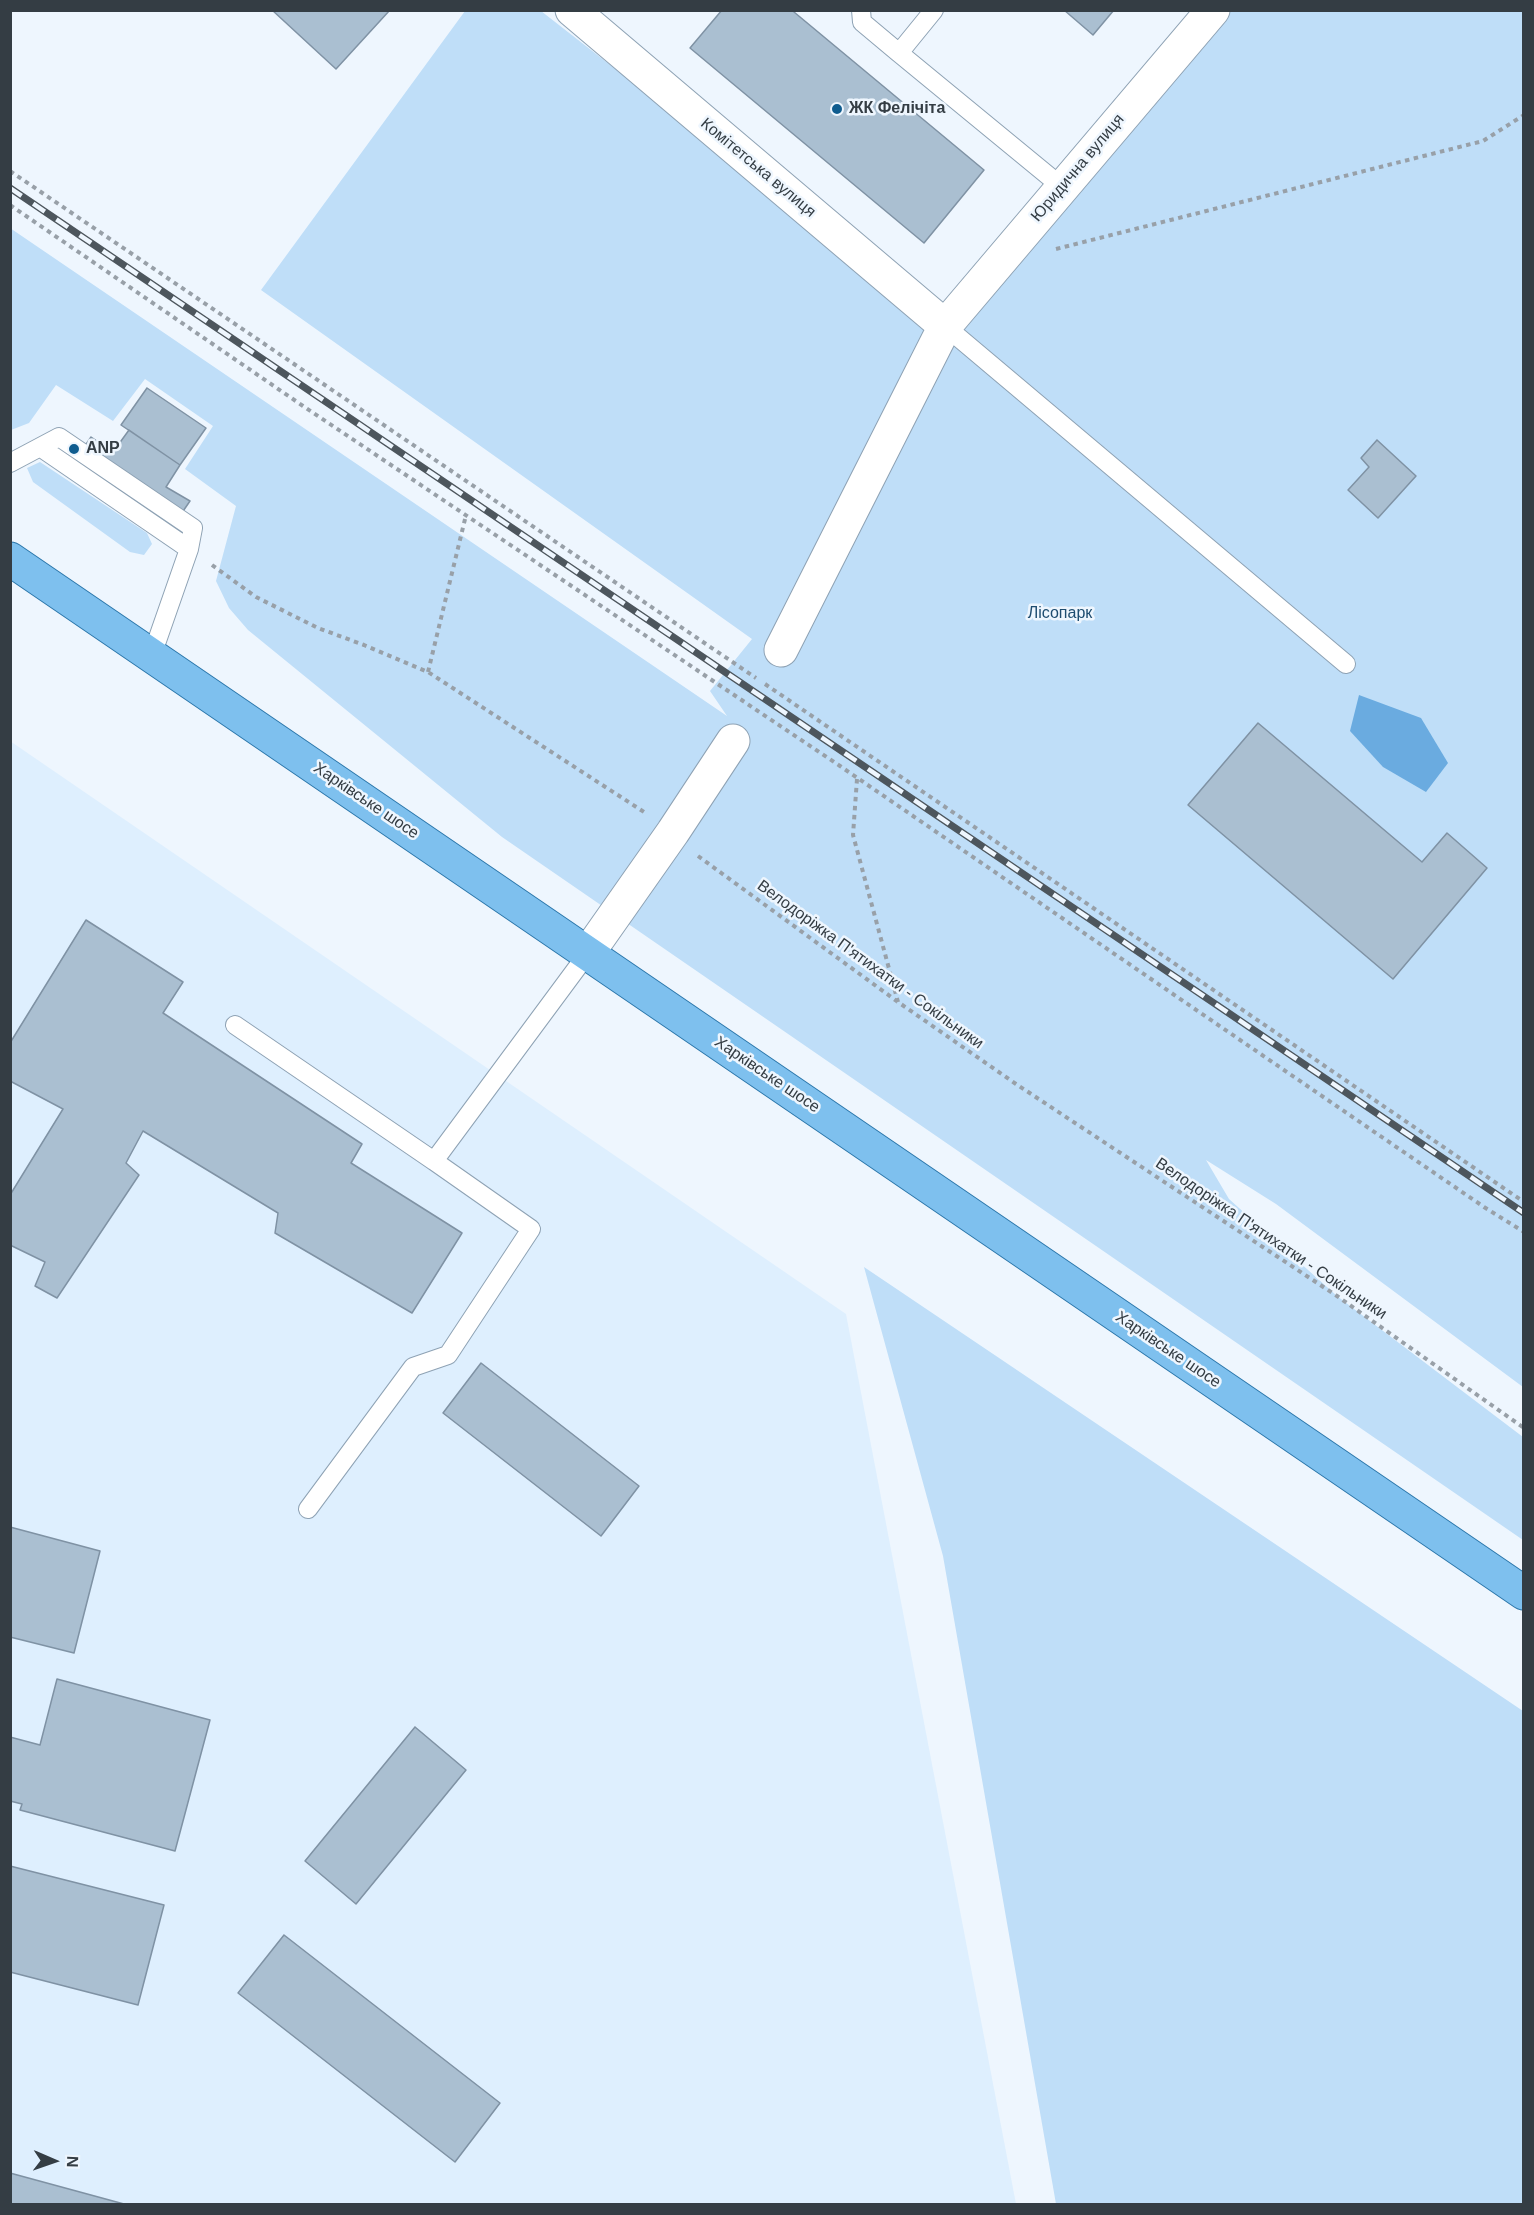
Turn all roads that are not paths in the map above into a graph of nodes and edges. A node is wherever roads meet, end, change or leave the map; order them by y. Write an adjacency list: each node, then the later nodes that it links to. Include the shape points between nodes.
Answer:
1 (572, 10): 7 (street, Комітетська вулиця)
2 (861, 10): 5 (lane, via 862,22)
3 (934, 10): 5 (lane)
4 (1213, 10): 6 (street, Юридична вулиця)
5 (898, 53): 6 (lane)
6 (1062, 187): 7 (street, Юридична вулиця)
7 (945, 326): 10 (street, Юридична вулиця); 12 (lane)
8 (10, 463): 11 (lane, via 59,437 193,528)
9 (10, 559): 11 (main road, Харківське шосе)
10 (782, 650)
11 (152, 655): 14 (main road, Харківське шосе)
12 (1346, 663)
13 (733, 741): 14 (street)
14 (588, 953): 16 (lane); 18 (main road, Харківське шосе)
15 (235, 1025): 16 (lane)
16 (434, 1161): 17 (lane, via 531,1229 448,1355 413,1367)
17 (308, 1509)
18 (1524, 1593)

